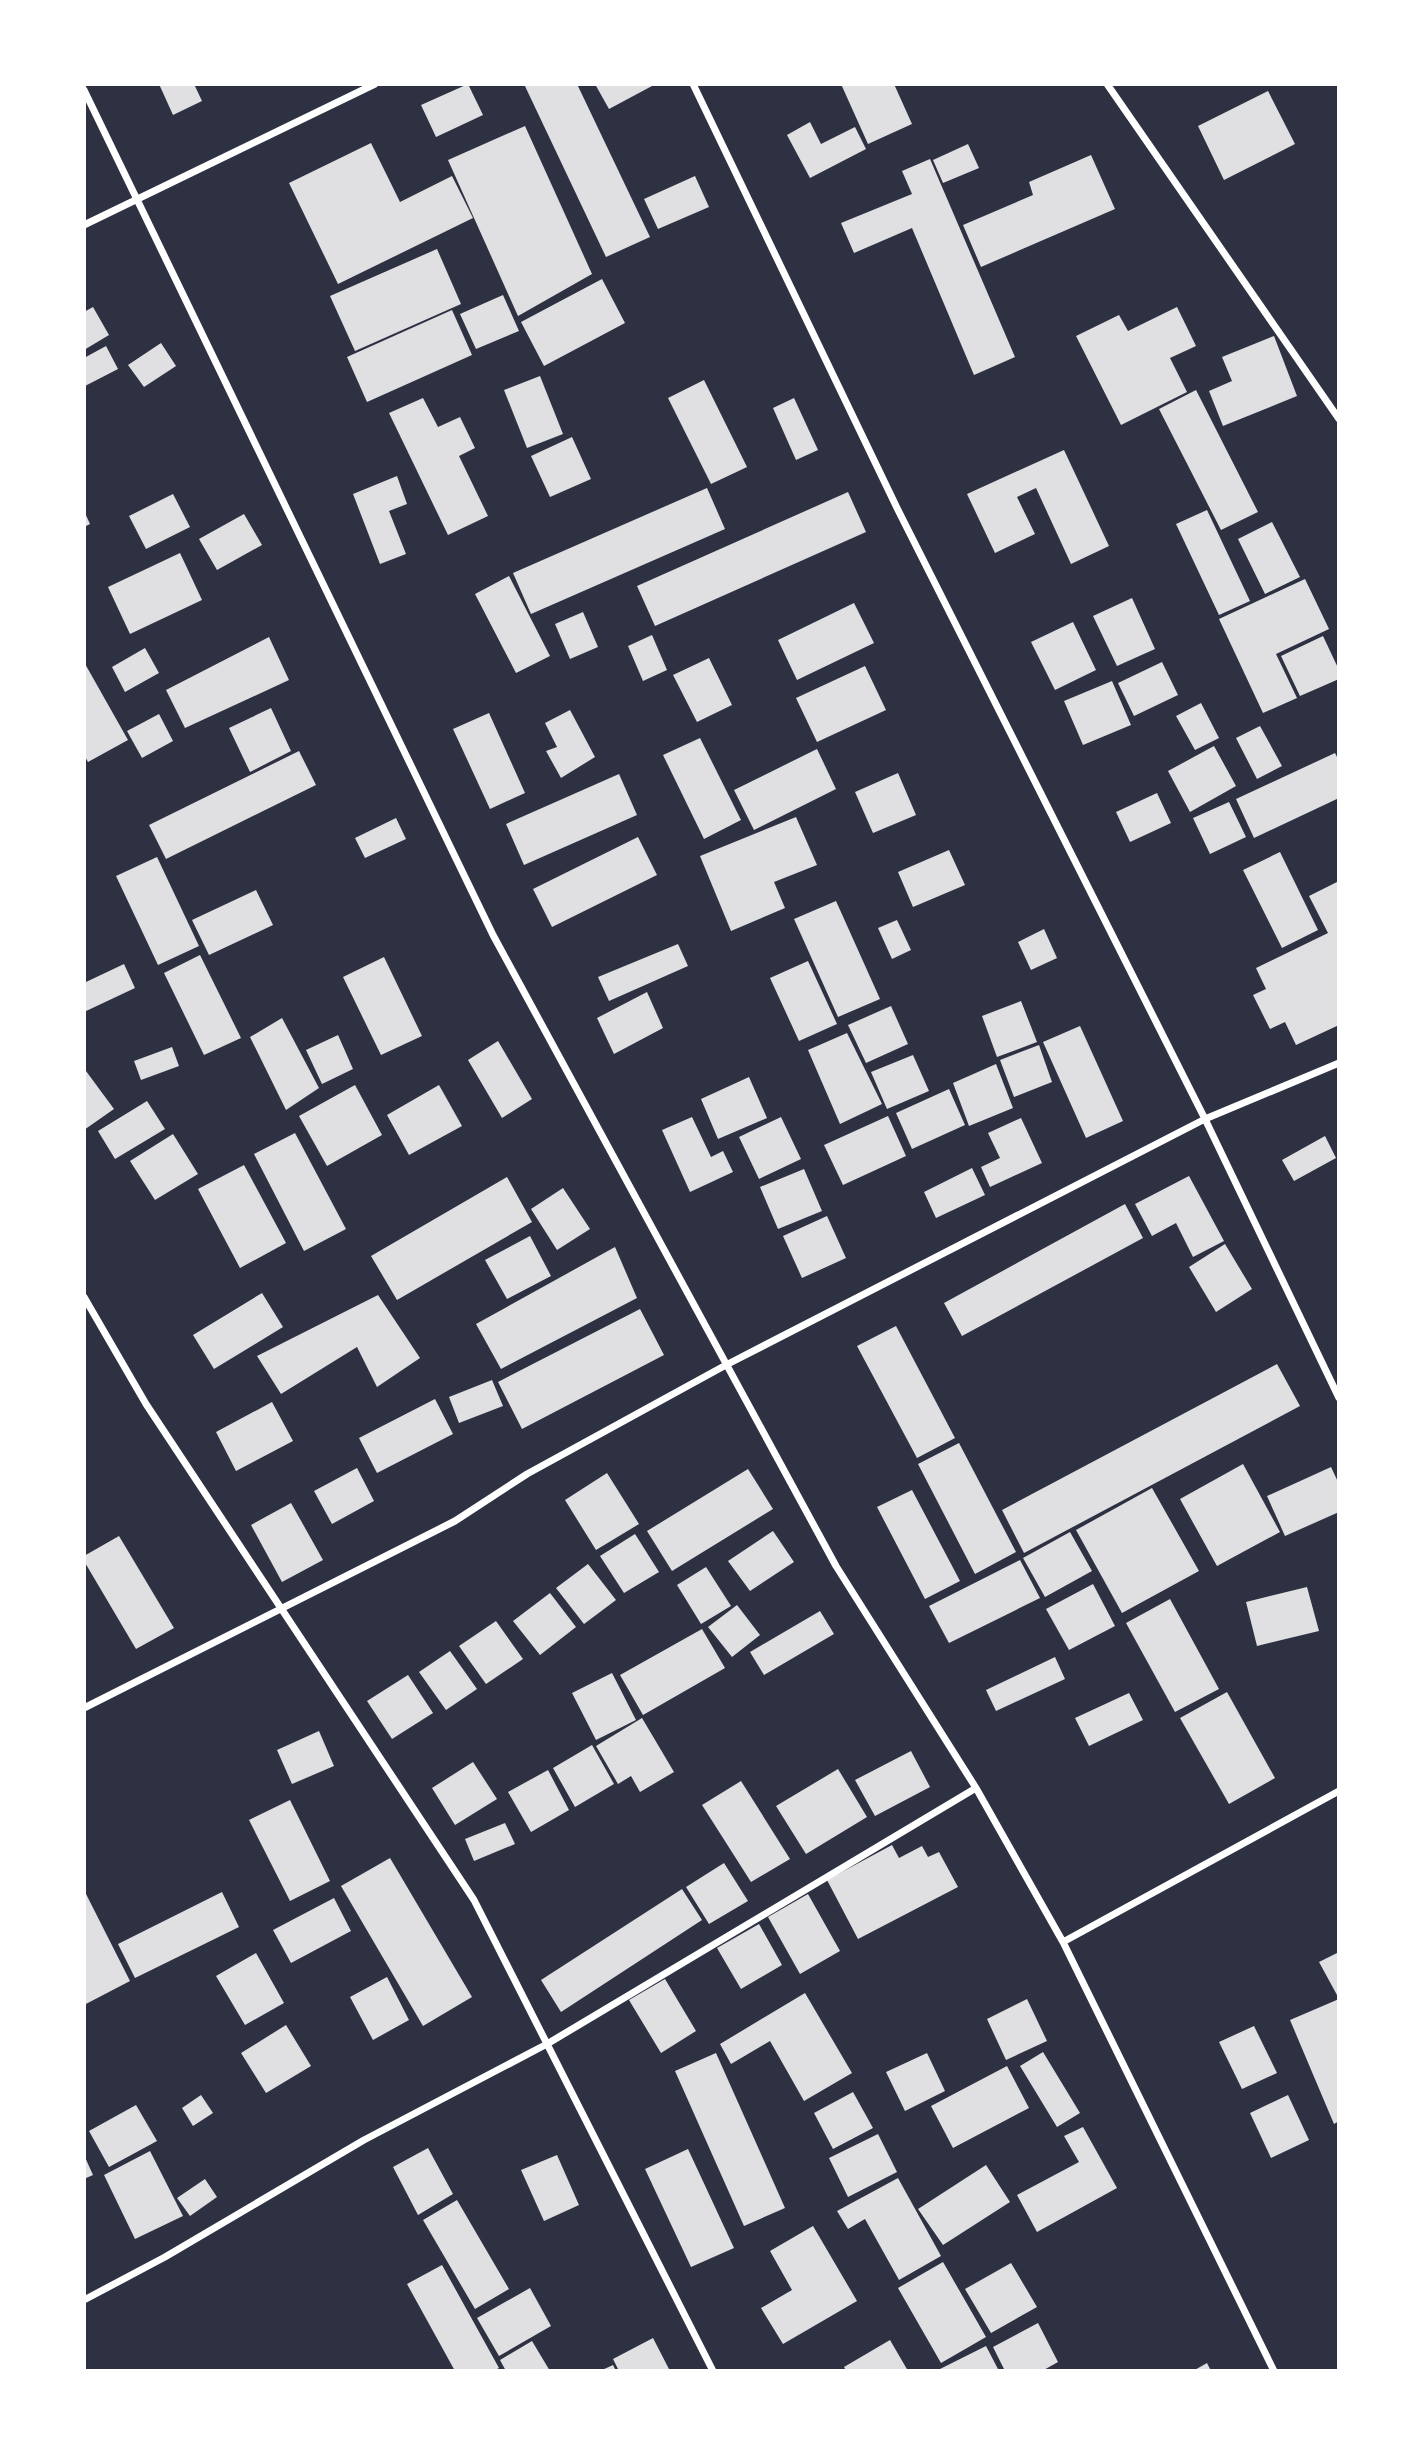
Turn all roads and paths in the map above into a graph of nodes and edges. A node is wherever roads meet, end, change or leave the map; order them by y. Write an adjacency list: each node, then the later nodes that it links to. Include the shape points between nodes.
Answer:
1 (375, 84): 5 (street)
2 (692, 84): 9 (street, via 898,510)
3 (1107, 84): 7 (street)
4 (84, 90): 5 (street)
5 (137, 199): 6 (street); 11 (street, via 493,935)
6 (84, 225)
7 (1339, 419)
8 (1339, 1063): 9 (street)
9 (1205, 1119): 11 (street); 12 (street)
10 (84, 1297): 13 (street, via 146,1404)
11 (726, 1365): 13 (street, via 527,1474 454,1521); 15 (street, via 836,1566)
12 (1339, 1398)
13 (282, 1610): 14 (street); 18 (street, via 474,1900)
14 (84, 1708)
15 (976, 1788): 17 (street); 18 (street)
16 (1339, 1791): 17 (street)
17 (1062, 1942): 21 (street)
18 (547, 2043): 19 (street, via 364,2140); 20 (street)
19 (84, 2300)
20 (713, 2371)
21 (1274, 2371)

